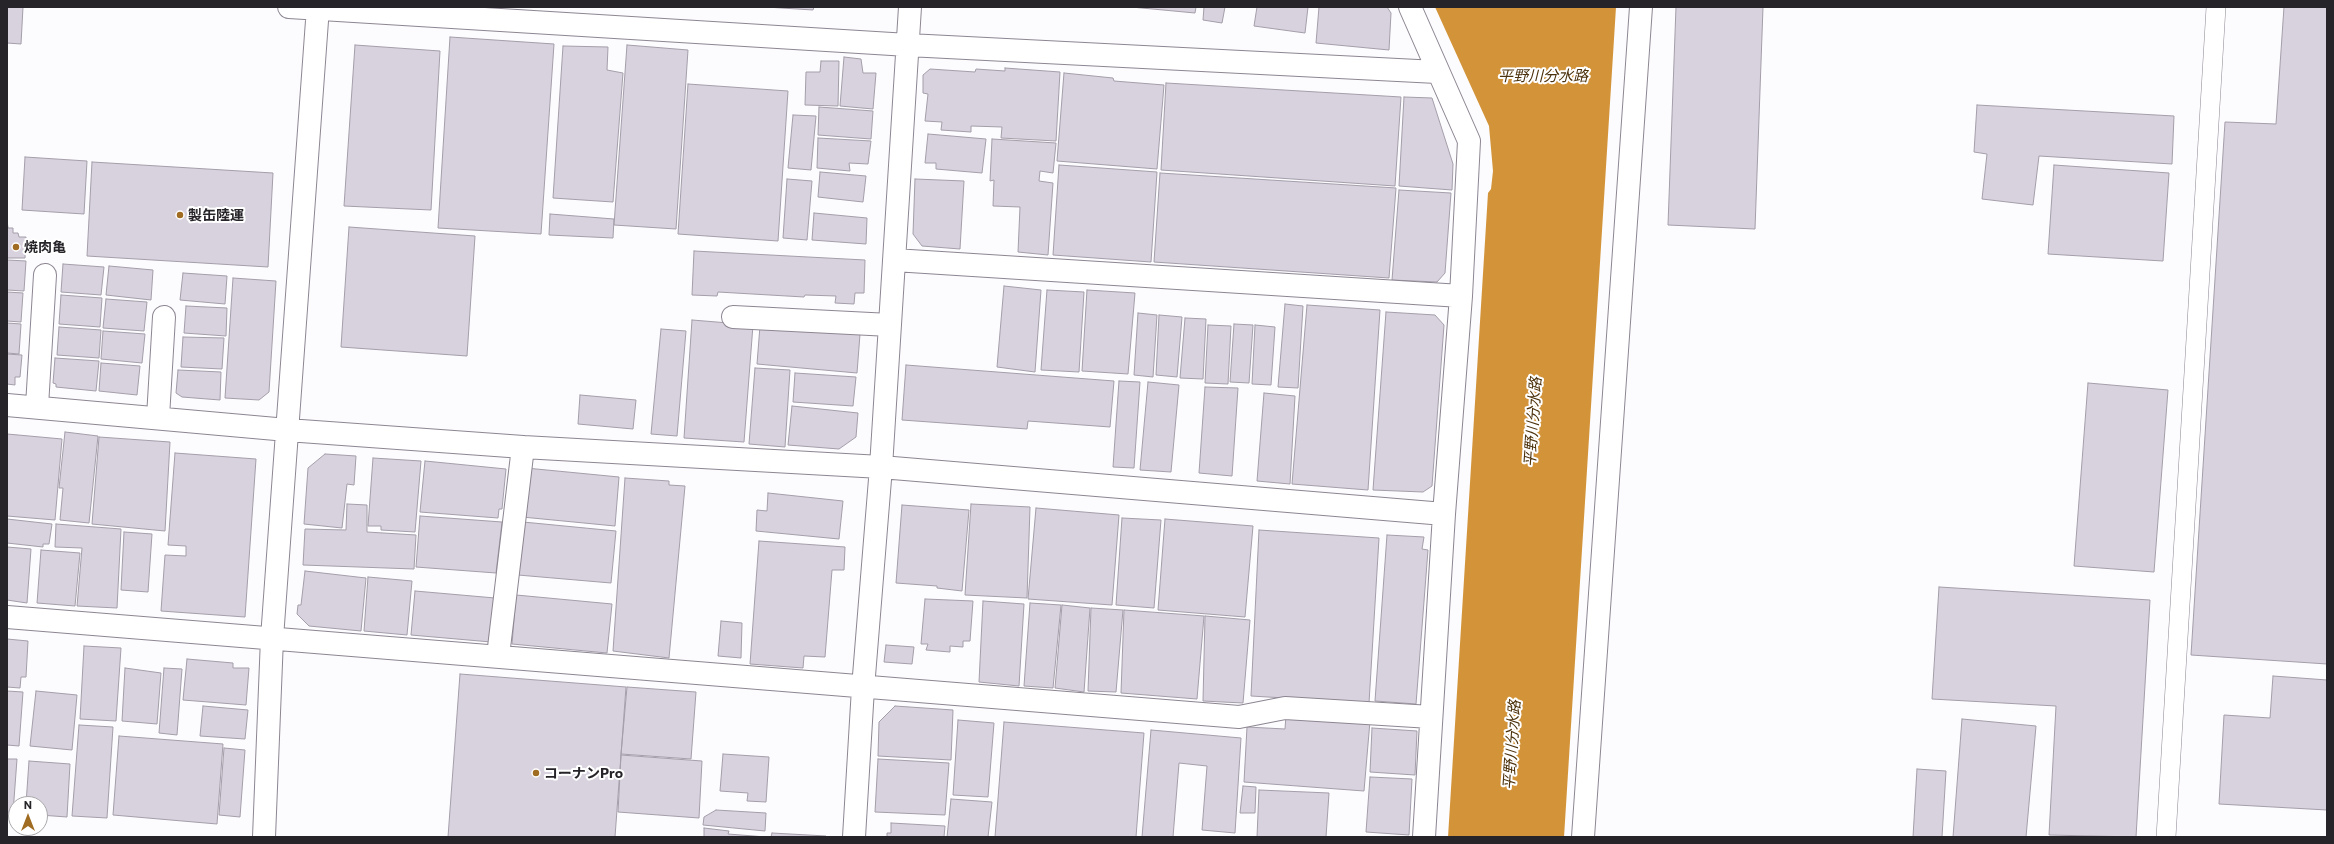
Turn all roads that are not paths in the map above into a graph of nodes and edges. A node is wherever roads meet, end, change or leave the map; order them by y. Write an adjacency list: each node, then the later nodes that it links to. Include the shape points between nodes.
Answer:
1 (289, 7): 6 (street)
2 (910, 7): 7 (street)
3 (1410, 7): 8 (street)
4 (1641, 7): 30 (street)
5 (2216, 7): 31 (lane)
6 (318, 8): 7 (street); 18 (street)
7 (908, 44): 8 (street); 9 (street)
8 (1437, 72): 11 (street, via 1469,141)
9 (894, 260): 11 (street); 14 (street)
10 (45, 276): 16 (street)
11 (1461, 296): 21 (street)
12 (733, 316): 14 (street)
13 (164, 317): 17 (street)
14 (890, 325): 20 (street)
15 (7, 405): 16 (street)
16 (37, 406): 17 (street)
17 (158, 417): 18 (street)
18 (287, 430): 19 (street); 23 (street)
19 (523, 447): 20 (street); 24 (street)
20 (881, 466): 21 (street); 25 (street)
21 (1444, 514): 26 (street)
22 (7, 617): 23 (street)
23 (272, 638): 24 (street); 27 (street)
24 (498, 656): 25 (street)
25 (863, 688): 26 (street, via 1239,717 1285,708); 28 (street)
26 (1431, 717): 29 (street)
27 (264, 837)
28 (854, 837)
29 (1424, 837)
30 (1583, 837)
31 (2166, 837)

